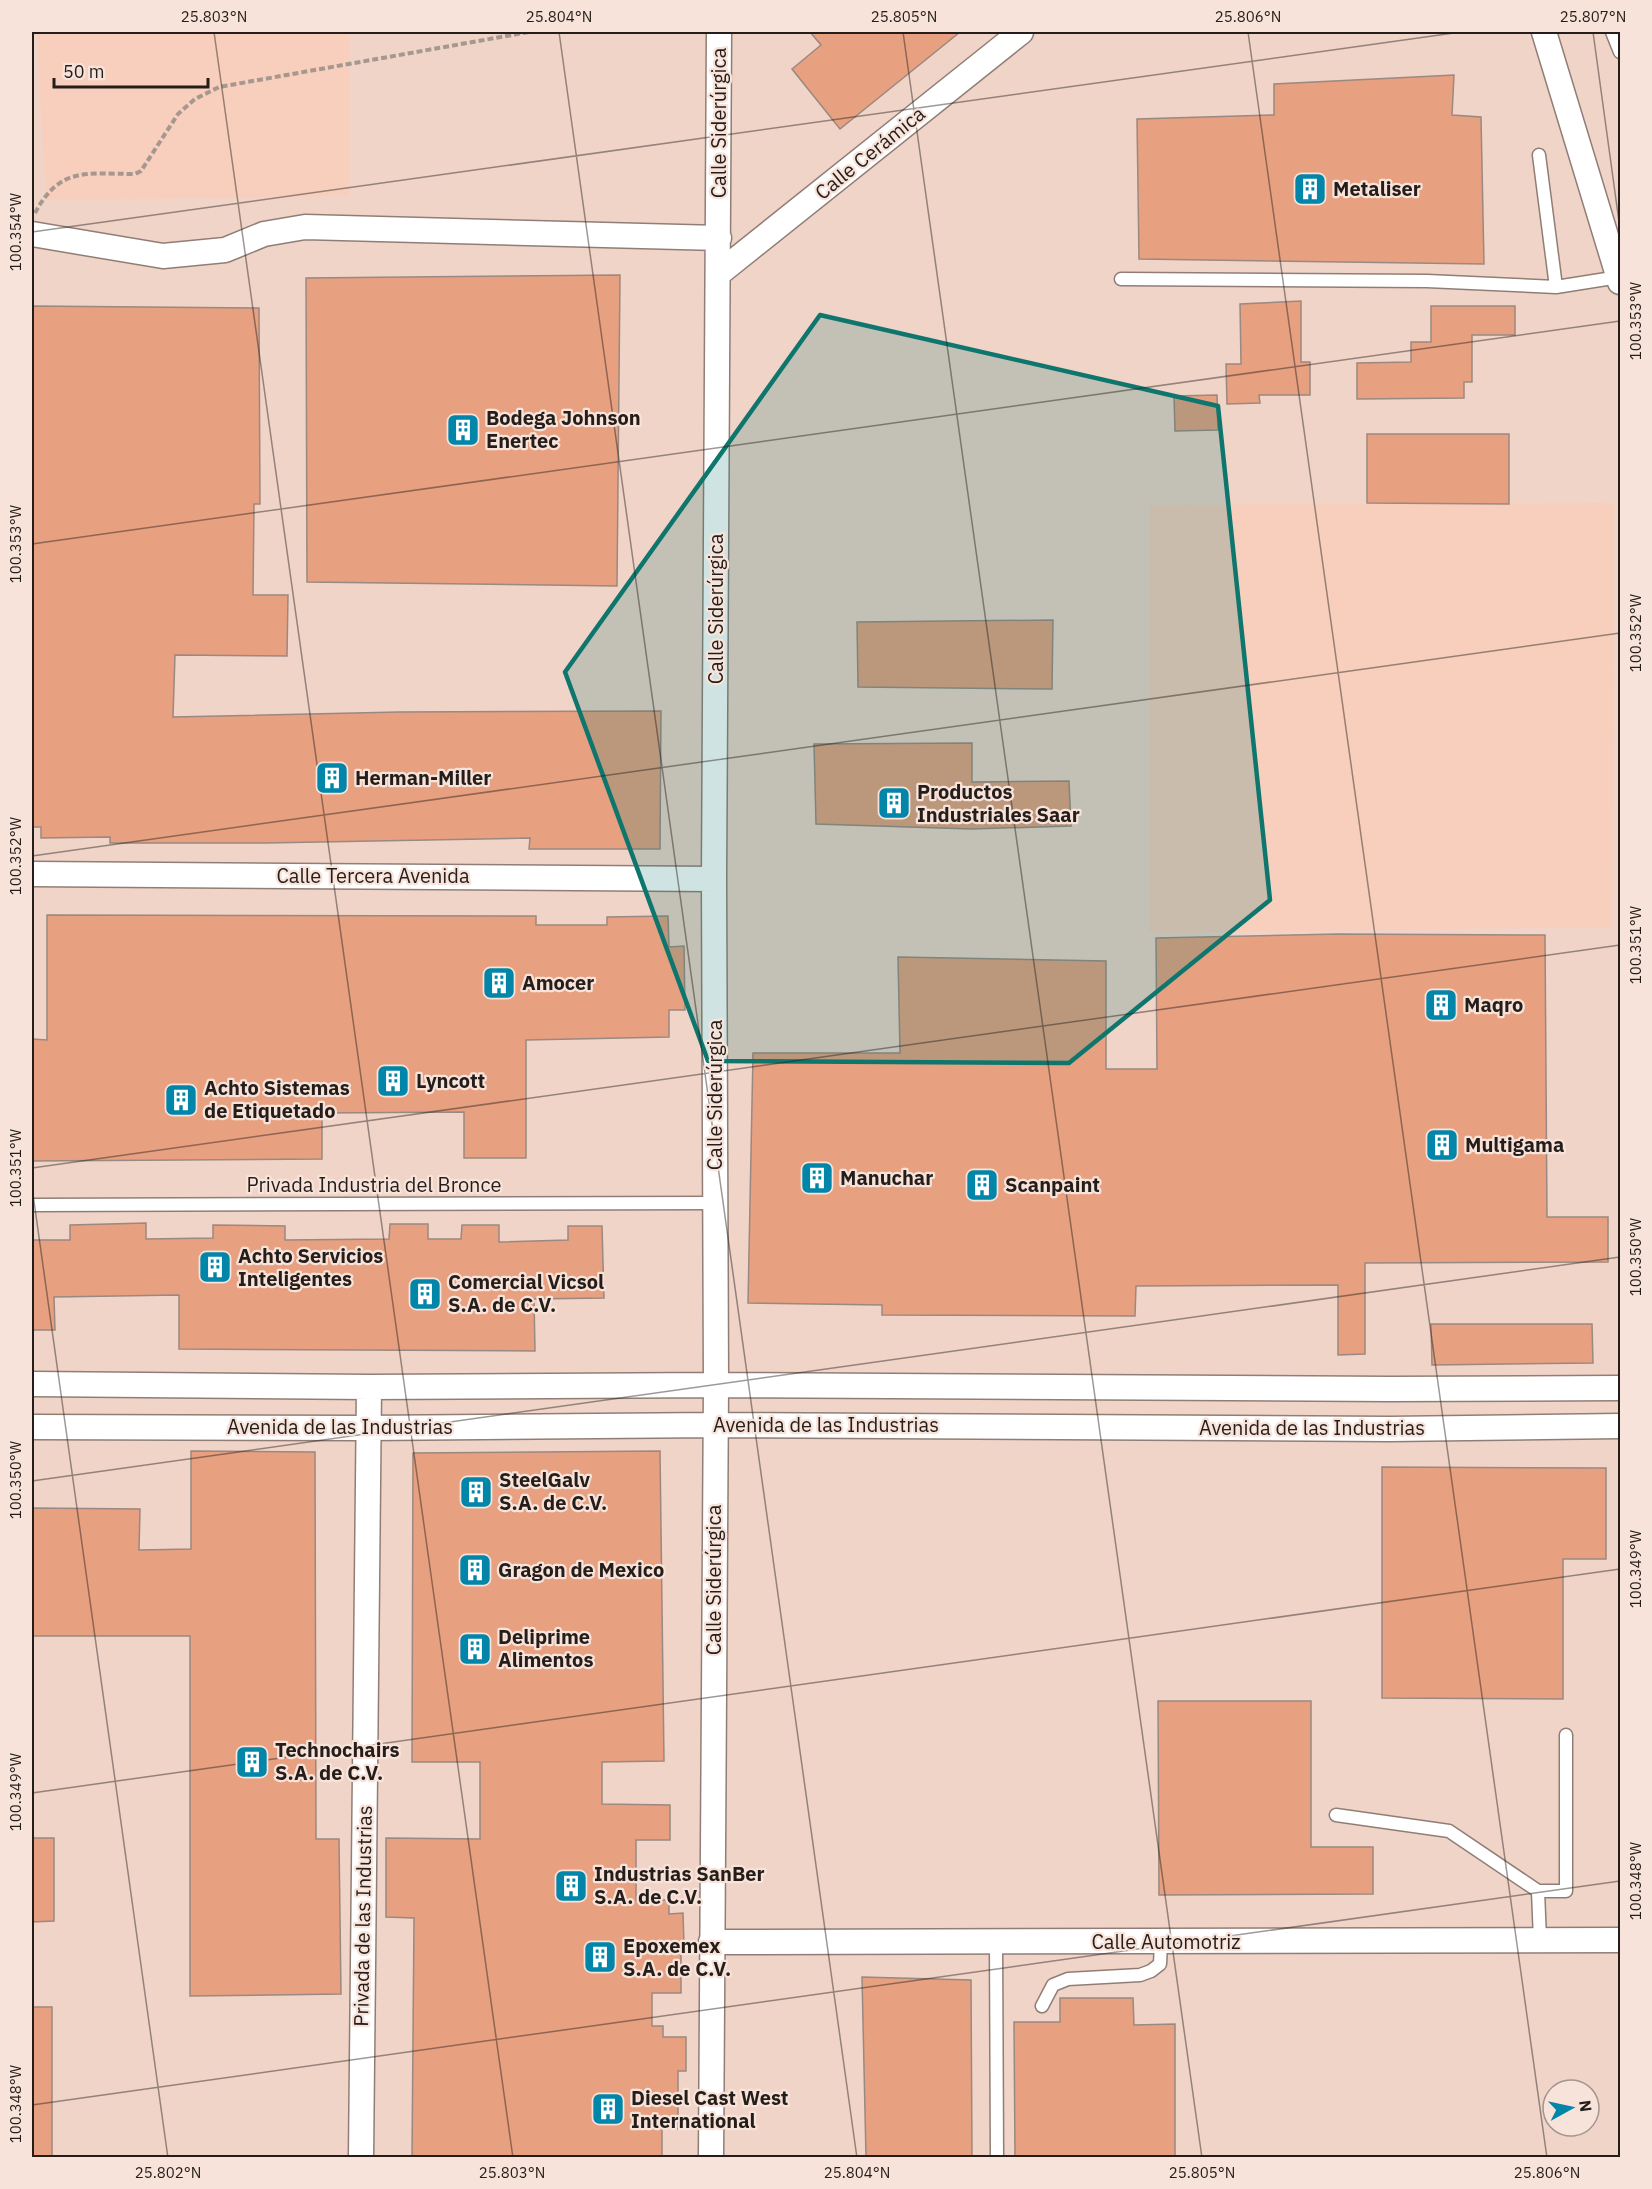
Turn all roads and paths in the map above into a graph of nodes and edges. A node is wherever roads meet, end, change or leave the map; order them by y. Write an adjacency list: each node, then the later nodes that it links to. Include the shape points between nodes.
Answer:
1 (529, 32): 8 (path, via 219,87 195,99 178,114 141,171 83,175 58,182 44,196)
2 (719, 32): 10 (street, Calle Siderúrgica)
3 (1021, 32): 11 (street, Calle Cerámica)
4 (1544, 32): 13 (street)
5 (1612, 32): 6 (lane)
6 (1620, 52)
7 (1539, 155): 14 (lane)
8 (32, 219)
9 (32, 234): 10 (street, via 163,256 225,250 264,234 305,227)
10 (718, 238): 11 (street, Calle Siderúrgica)
11 (718, 274): 16 (street, Calle Siderúrgica)
12 (1121, 279): 14 (lane, via 1427,281)
13 (1620, 279): 14 (lane)
14 (1556, 287)
15 (32, 874): 16 (street, Calle Tercera Avenida)
16 (714, 879): 17 (street, Calle Siderúrgica)
17 (716, 1203): 18 (lane, Privada Industria del Bronce); 20 (street, Calle Siderúrgica)
18 (32, 1205)
19 (32, 1384): 21 (street, Avenida de las Industrias)
20 (716, 1385): 21 (street, Avenida de las Industrias); 23 (street, Avenida de las Industrias); 24 (street, Calle Siderúrgica)
21 (369, 1387): 27 (street, Privada de las Industrias)
22 (1620, 1388): 23 (street, Avenida de las Industrias)
23 (1390, 1389): 28 (street)
24 (715, 1425): 27 (street, Avenida de las Industrias); 28 (street, Avenida de las Industrias); 34 (street, Calle Siderúrgica)
25 (1620, 1426): 28 (street, Avenida de las Industrias)
26 (32, 1427): 27 (street, Avenida de las Industrias)
27 (368, 1428): 38 (street, Privada de las Industrias)
28 (1390, 1429)
29 (1566, 1735): 31 (lane, via 1566,1892)
30 (1336, 1815): 31 (lane, via 1449,1831)
31 (1538, 1891): 32 (lane)
32 (1540, 1940): 33 (street, Calle Automotriz); 36 (street, Calle Automotriz)
33 (1620, 1940)
34 (711, 1942): 35 (street, Calle Automotriz); 39 (street, Calle Siderúrgica)
35 (996, 1942): 36 (street, Calle Automotriz); 40 (lane)
36 (1161, 1942): 37 (lane, via 1160,1964 1151,1971 1068,1979 1053,1985)
37 (1042, 2006)
38 (361, 2157)
39 (711, 2157)
40 (997, 2157)

